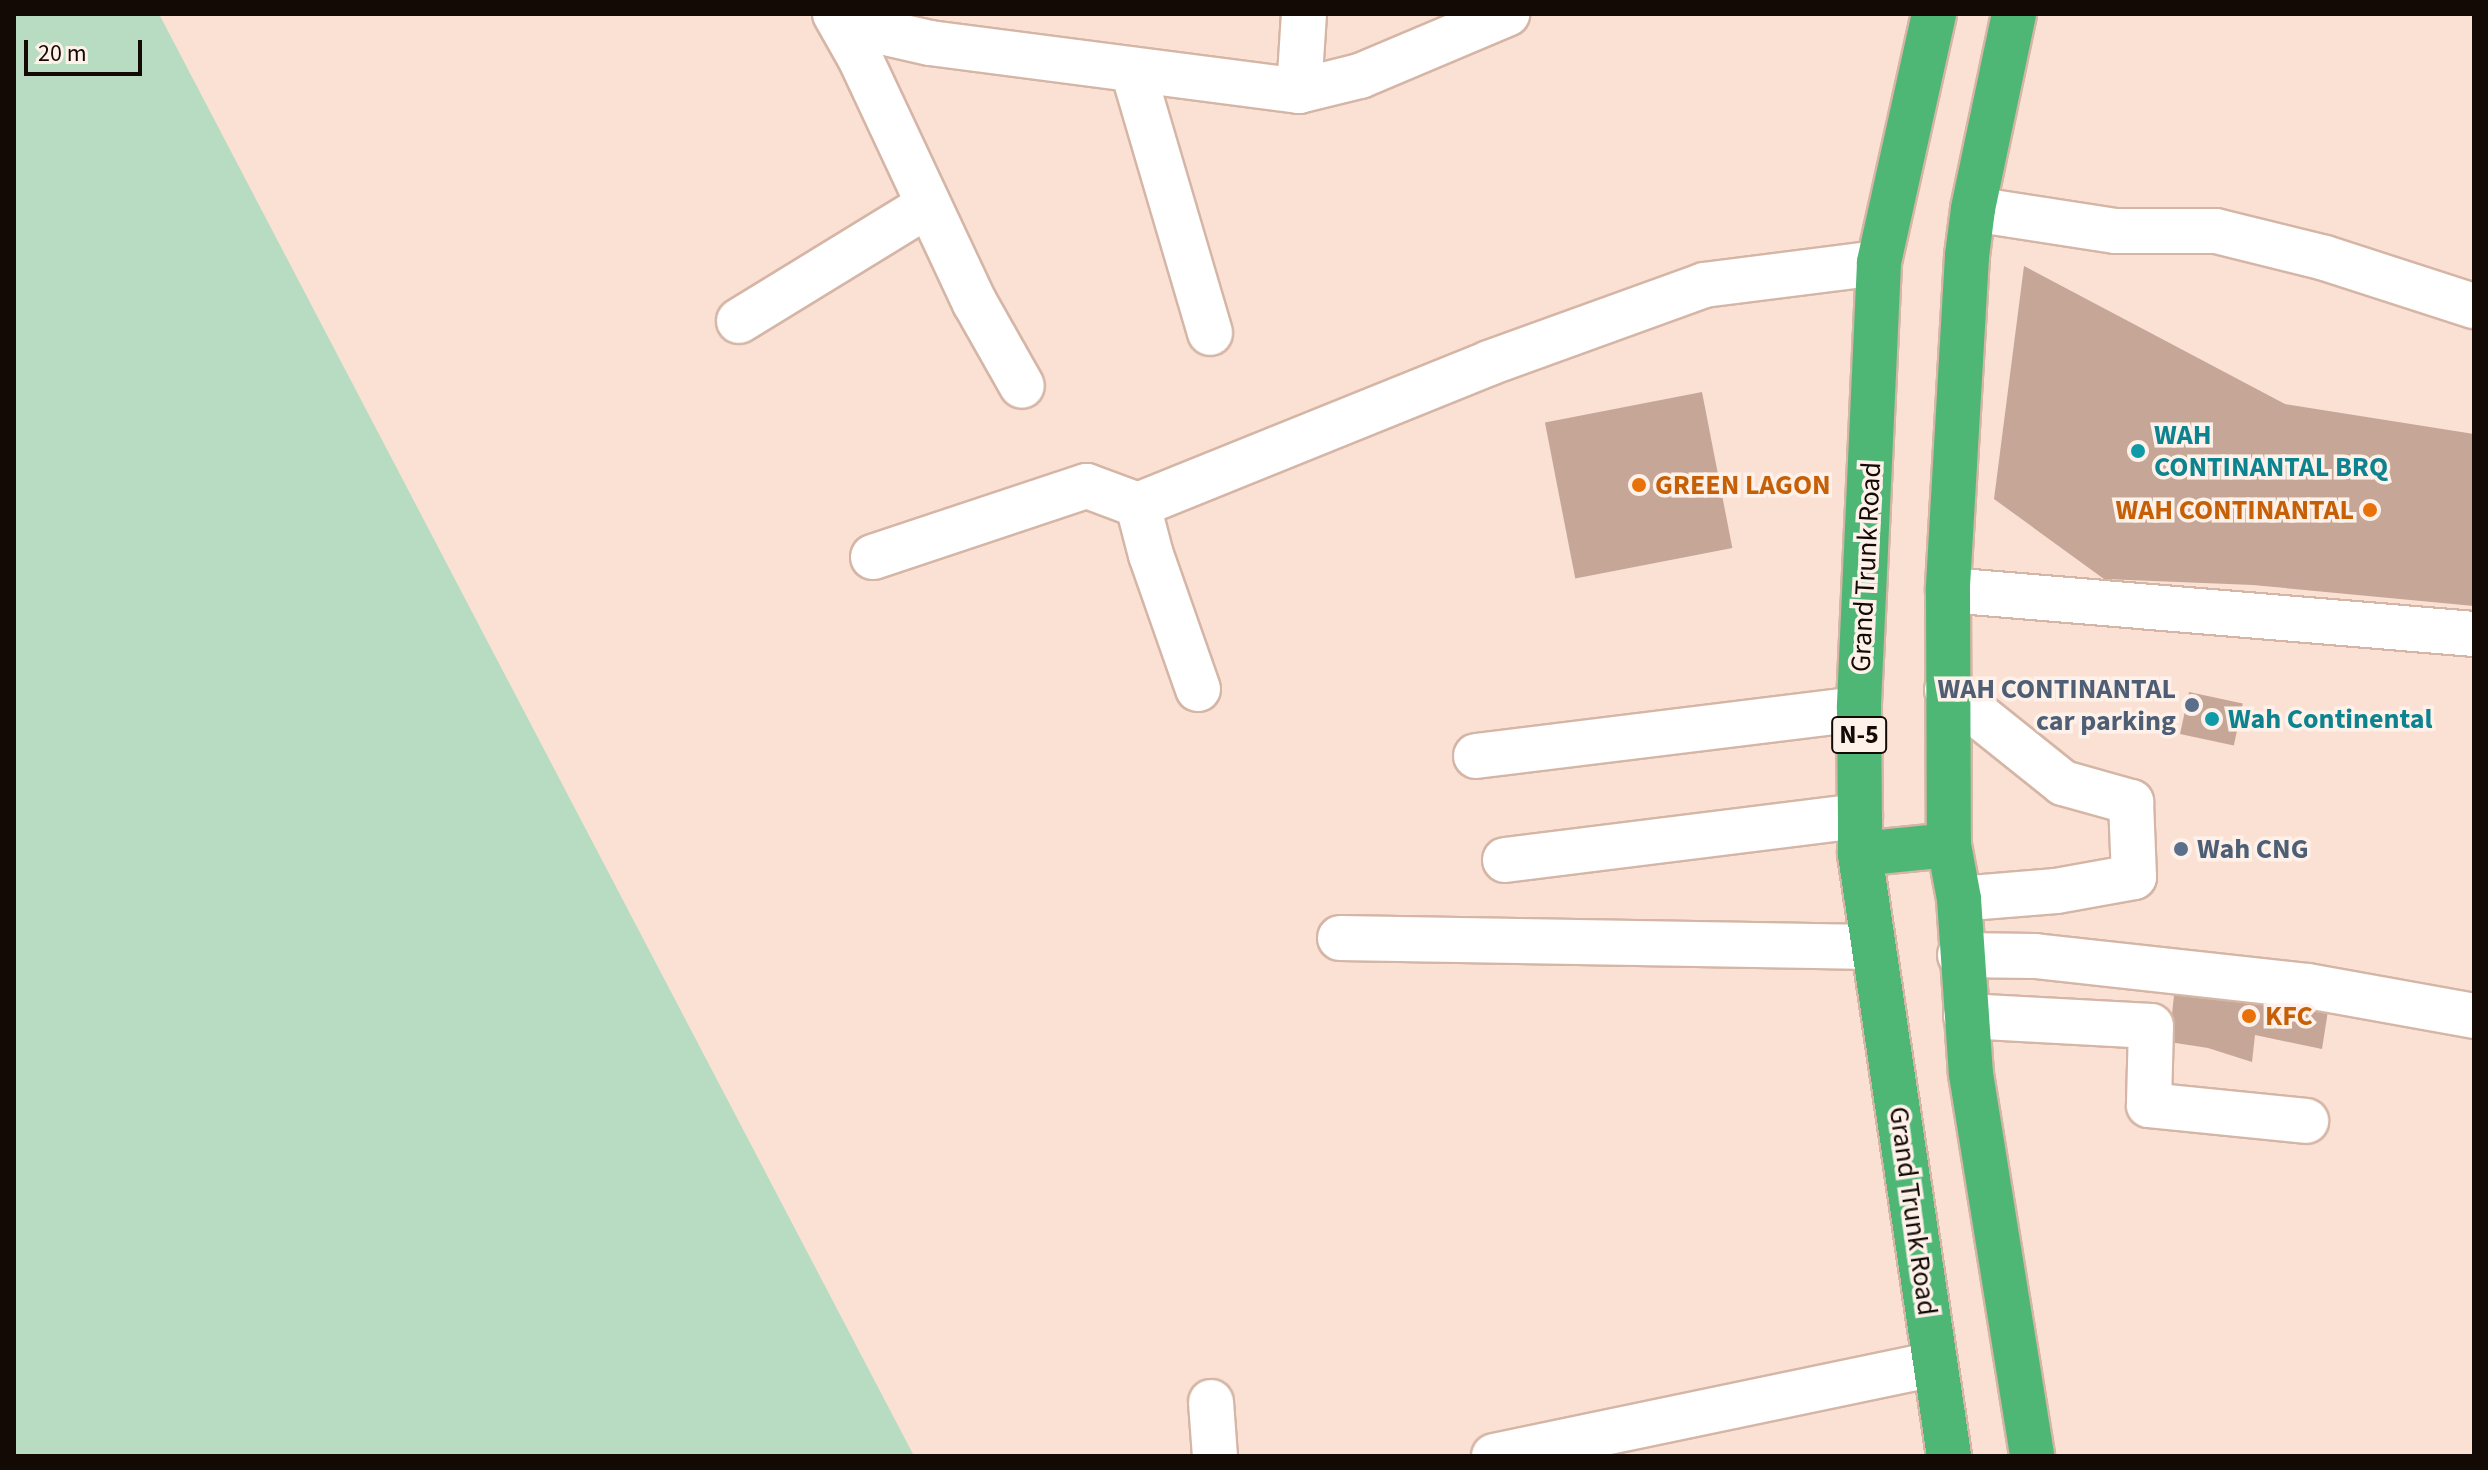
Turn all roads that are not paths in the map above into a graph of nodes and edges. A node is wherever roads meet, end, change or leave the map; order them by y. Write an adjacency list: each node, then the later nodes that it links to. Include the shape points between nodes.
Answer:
1 (836, 14): 6 (street, via 886,33); 9 (street)
2 (1304, 14): 8 (street)
3 (1507, 14): 8 (street, via 1360,76)
4 (1934, 14): 11 (highway, Grand Trunk Road / N-5)
5 (2014, 14): 10 (highway)
6 (940, 29): 7 (street)
7 (1133, 71): 8 (street); 14 (street)
8 (1299, 91)
9 (928, 205): 13 (street); 15 (street)
10 (1973, 209): 12 (street, via 2115,231 2216,231 2339,262); 18 (highway)
11 (1879, 263): 16 (street, via 1704,285 1489,363); 22 (highway, Grand Trunk Road / N-5)
12 (2474, 306)
13 (739, 321)
14 (1210, 333)
15 (1022, 386)
16 (1138, 505): 17 (street, via 1087,486); 20 (street)
17 (873, 557)
18 (1948, 590): 19 (street); 21 (highway)
19 (2474, 634)
20 (1198, 689)
21 (1947, 690): 25 (highway); 27 (street, via 2063,783 2131,802 2134,877 2056,891)
22 (1859, 709): 23 (street); 24 (highway, Grand Trunk Road / N-5)
23 (1476, 756)
24 (1860, 835): 25 (highway); 26 (street); 29 (highway, Grand Trunk Road / N-5)
25 (1949, 845): 27 (highway)
26 (1505, 860)
27 (1959, 899): 30 (highway)
28 (1340, 938): 29 (street)
29 (1873, 947): 34 (highway, Grand Trunk Road / N-5)
30 (1960, 955): 31 (highway); 32 (street, via 2035,956 2308,986)
31 (1966, 1016): 33 (street, via 2151,1026 2149,1105); 39 (highway)
32 (2474, 1016)
33 (2306, 1121)
34 (1935, 1364): 37 (street); 38 (highway, Grand Trunk Road / N-5)
35 (1211, 1402): 36 (street)
36 (1215, 1456)
37 (1494, 1456)
38 (1949, 1456)
39 (2032, 1456)

